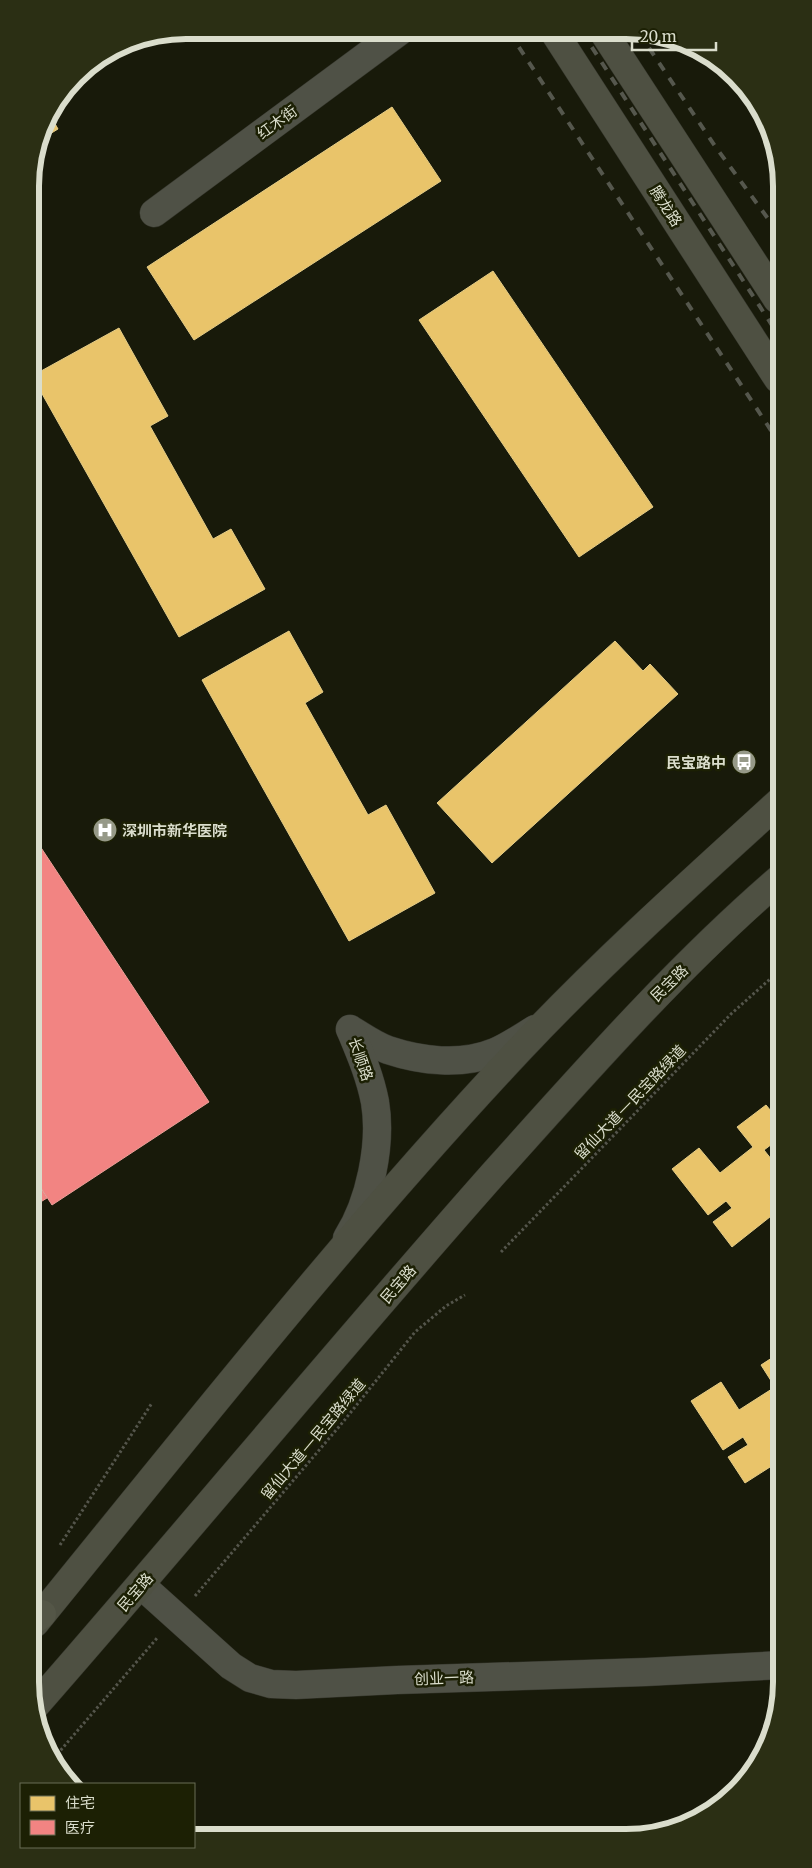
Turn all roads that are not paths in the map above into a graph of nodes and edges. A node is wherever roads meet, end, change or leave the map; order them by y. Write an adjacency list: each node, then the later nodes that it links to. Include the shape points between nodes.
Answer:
1 (389, 39): 4 (street, 红木街)
2 (559, 39): 6 (main road, 腾龙路)
3 (608, 39): 5 (main road)
4 (154, 213)
5 (773, 293)
6 (773, 371)
7 (773, 807): 9 (main road, via 616,951)
8 (773, 885): 11 (main road, 民宝路, via 657,994 554,1106 433,1242)
9 (546, 1023): 10 (main road, via 431,1147); 10 (street, 长顺路, via 494,1053 444,1061 387,1050 350,1029 375,1102 376,1133 373,1172 364,1200 352,1230)
10 (333, 1260): 12 (main road)
11 (141, 1585): 13 (street, 创业一路, via 231,1666 250,1678 271,1684); 14 (main road, 民宝路)
12 (39, 1617)
13 (773, 1665)
14 (40, 1700)

